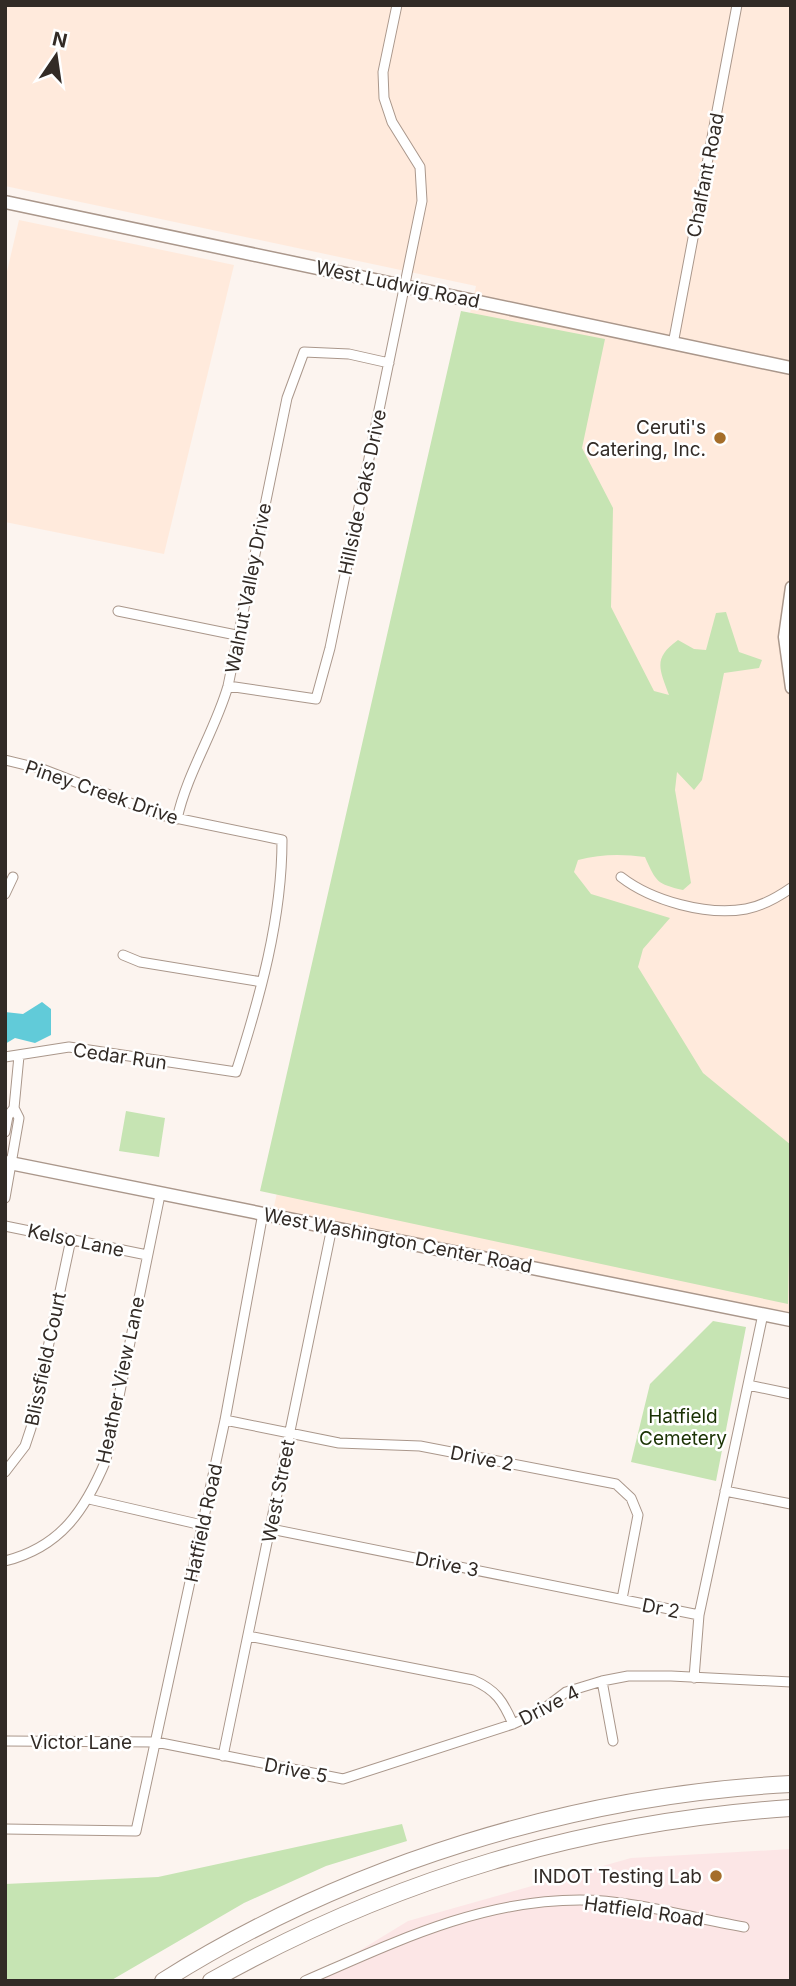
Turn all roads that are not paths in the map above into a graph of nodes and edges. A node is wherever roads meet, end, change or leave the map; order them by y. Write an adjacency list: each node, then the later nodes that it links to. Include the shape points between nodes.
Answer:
1 (397, 5): 4 (street, Hillside Oaks Drive, via 383,72 384,98 392,122 420,167 422,201)
2 (737, 5): 5 (street, Chalfant Road)
3 (5, 202): 4 (main road, West Ludwig Road)
4 (407, 285): 5 (main road, West Ludwig Road); 6 (street, Hillside Oaks Drive)
5 (673, 344): 7 (main road, West Ludwig Road)
6 (388, 363): 10 (street, Walnut Valley Drive, via 349,354 304,352 287,398); 11 (street, Hillside Oaks Drive, via 316,699)
7 (791, 368)
8 (791, 587): 12 (street, via 785,637)
9 (118, 611): 10 (street)
10 (236, 635): 11 (street, Walnut Valley Drive)
11 (228, 686): 14 (street, Walnut Valley Drive)
12 (791, 688)
13 (5, 760): 14 (street, Piney Creek Drive, via 43,769)
14 (177, 819): 20 (street, Piney Creek Drive, via 282,840 282,882)
15 (13, 877): 18 (street)
16 (621, 877): 17 (street, via 657,898 732,911 750,909)
17 (791, 888)
18 (5, 894)
19 (123, 955): 20 (street, via 140,962)
20 (262, 982): 21 (street, Cedar Run, via 236,1072 69,1047)
21 (19, 1056): 22 (street, Cedar Run); 23 (street)
22 (5, 1057)
23 (14, 1108): 24 (street); 25 (street, via 19,1118)
24 (5, 1132)
25 (9, 1162): 26 (main road, West Washington Center Road); 27 (street)
26 (160, 1195): 28 (main road, West Washington Center Road); 32 (street, Heather View Lane)
27 (5, 1198)
28 (263, 1213): 30 (main road, West Washington Center Road); 37 (street, Hatfield Road)
29 (5, 1226): 31 (street, Kelso Lane)
30 (332, 1227): 33 (main road, West Washington Center Road); 38 (street, West Street)
31 (71, 1239): 32 (street, Kelso Lane); 39 (street, Blissfield Court, via 26,1446)
32 (147, 1255): 41 (street, Heather View Lane, via 106,1460)
33 (763, 1314): 34 (main road, West Washington Center Road); 35 (street)
34 (791, 1320)
35 (748, 1385): 36 (street); 40 (street)
36 (791, 1394)
37 (225, 1420): 38 (street, Drive 2); 43 (street, Hatfield Road)
38 (289, 1433): 44 (street, West Street); 46 (street, Drive 2, via 339,1443 420,1446 616,1483 631,1497 638,1515)
39 (5, 1472)
40 (726, 1491): 42 (street); 47 (street)
41 (89, 1499): 43 (street); 45 (street, Heather View Lane, via 57,1536)
42 (791, 1504)
43 (202, 1525): 55 (street, Hatfield Road)
44 (271, 1529): 46 (street, Drive 3); 48 (street, West Street)
45 (5, 1561)
46 (622, 1600): 47 (street, Dr 2)
47 (699, 1615): 49 (street)
48 (248, 1636): 52 (street, Drive 4, via 473,1680 503,1700); 56 (street, West Street)
49 (694, 1678): 50 (street, Drive 4, via 628,1676); 51 (street, Drive 4)
50 (602, 1681): 52 (street, Drive 4, via 566,1692); 54 (street)
51 (791, 1682)
52 (513, 1724): 56 (street, Drive 5, via 343,1779)
53 (5, 1741): 55 (street, Victor Lane)
54 (613, 1741)
55 (156, 1742): 56 (street, Drive 5); 59 (street, Hatfield Road, via 136,1830)
56 (223, 1756)
57 (791, 1784): 62 (highway, via 744,1786 614,1806 501,1832 307,1904)
58 (791, 1808): 63 (highway, via 618,1829 510,1855 368,1904)
59 (5, 1829)
60 (744, 1927): 61 (street, Hatfield Road, via 582,1900 526,1903 462,1916)
61 (311, 1980)
62 (163, 1981)
63 (211, 1981)

